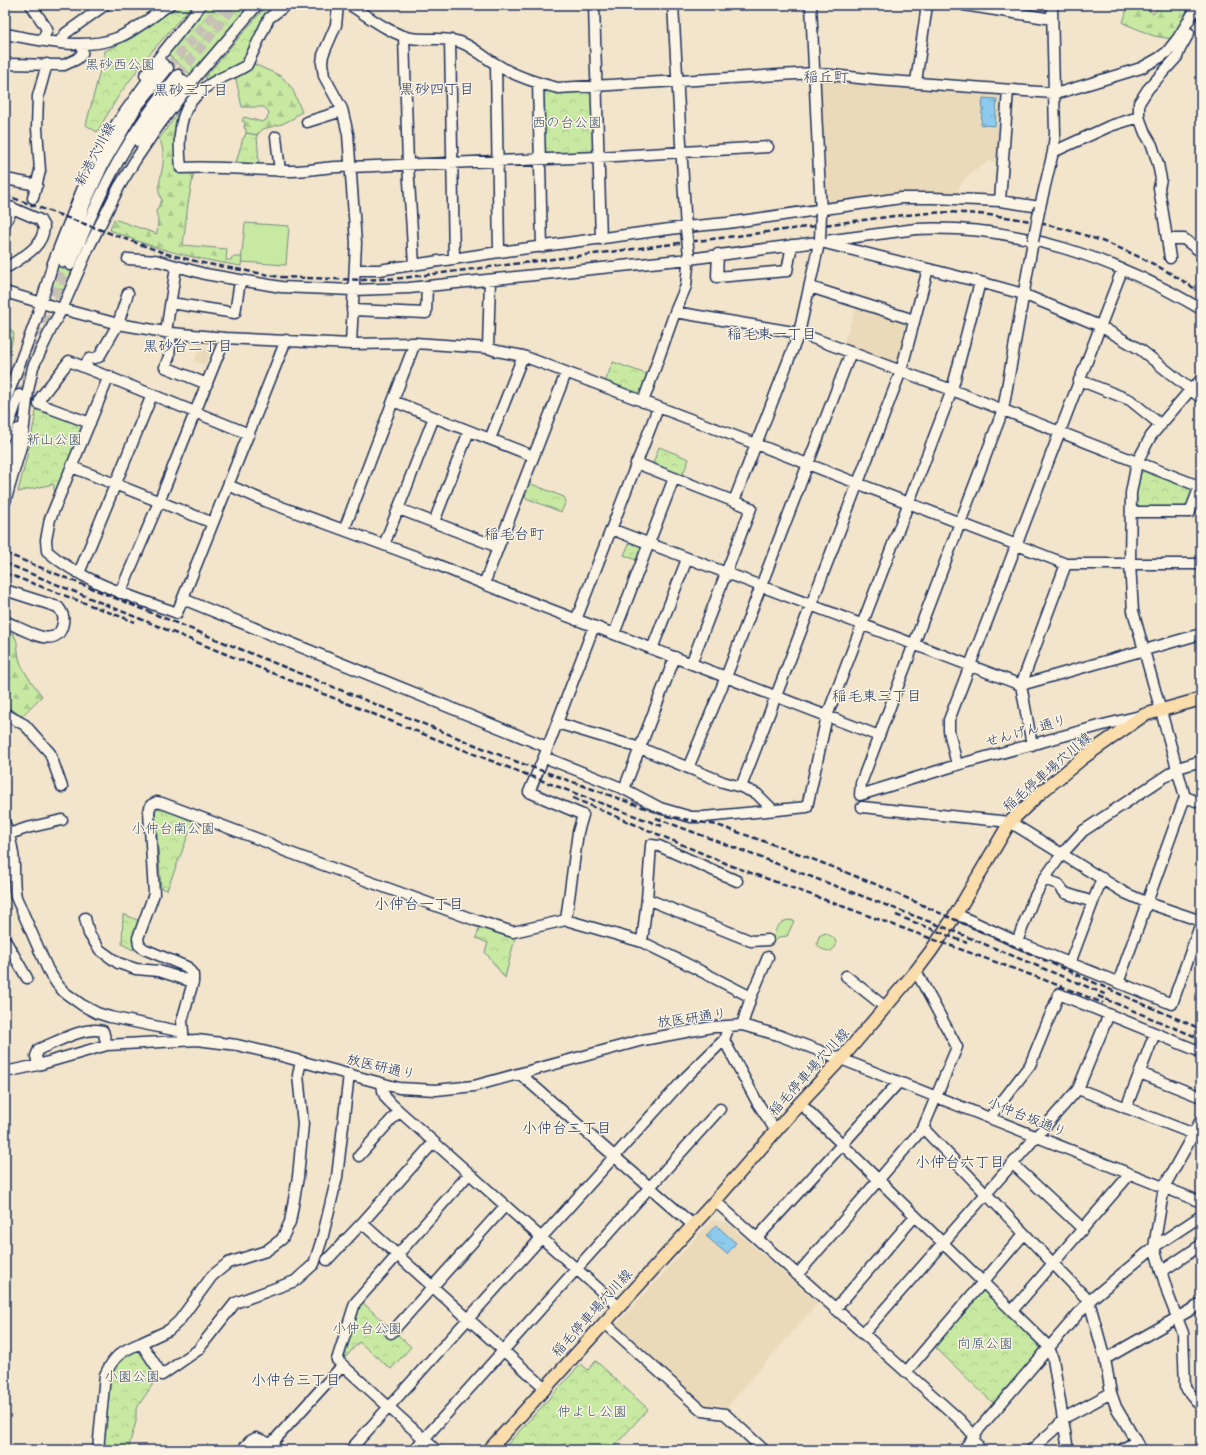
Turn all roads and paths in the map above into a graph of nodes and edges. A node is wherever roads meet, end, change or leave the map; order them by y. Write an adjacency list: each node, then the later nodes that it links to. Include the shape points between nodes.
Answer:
1 (31, 5): 20 (street, via 47,29)
2 (105, 5): 22 (street, via 66,33)
3 (170, 5): 23 (street, via 117,38)
4 (201, 5): 72 (street, via 136,87 102,137 67,211 54,251)
5 (257, 5): 56 (street, via 193,80 157,128 119,187)
6 (286, 5): 48 (street, via 269,18 247,65 218,79 193,99 186,110 181,128 181,168 225,167)
7 (338, 5): 35 (street, via 336,26 323,55 322,64 324,76)
8 (350, 5): 19 (street)
9 (594, 5): 32 (street)
10 (673, 5): 29 (street)
11 (811, 5): 28 (street)
12 (927, 5): 30 (street)
13 (964, 5): 16 (street)
14 (1052, 5): 16 (street)
15 (1198, 5): 17 (street)
16 (1052, 18): 34 (street)
17 (1191, 18): 34 (street, via 1167,52 1150,64); 36 (street, via 1193,27 1177,57 1148,89 1139,103)
18 (5, 34): 20 (street)
19 (404, 36): 21 (street); 46 (street)
20 (43, 40): 22 (street)
21 (450, 40): 26 (street, via 475,48); 45 (street)
22 (59, 42): 23 (street)
23 (83, 44): 25 (street, via 82,54 78,59 64,65)
24 (5, 64): 25 (street)
25 (47, 64): 50 (street, via 38,96 40,171)
26 (496, 64): 31 (street); 44 (street)
27 (166, 66): 72 (street, via 153,73 106,141 82,190)
28 (814, 73): 29 (street); 30 (street); 55 (street)
29 (677, 80): 32 (street); 40 (street)
30 (916, 82): 33 (street)
31 (538, 83): 32 (street, via 558,88); 43 (street)
32 (596, 86): 42 (street)
33 (1008, 90): 34 (street); 52 (street)
34 (1053, 93): 41 (street)
35 (342, 111): 37 (street); 47 (street, via 348,134)
36 (1138, 117): 41 (street, via 1110,126); 60 (street, via 1152,144 1158,164 1161,179 1159,188)
37 (307, 122)
38 (276, 137): 48 (street)
39 (768, 147): 40 (street)
40 (680, 152): 42 (street); 58 (street)
41 (1053, 152): 54 (street)
42 (598, 157): 43 (street); 59 (street)
43 (539, 159): 44 (street); 64 (street)
44 (497, 160): 45 (street); 65 (street)
45 (452, 162): 46 (street); 69 (street)
46 (408, 164): 47 (street); 73 (street)
47 (350, 167): 48 (street); 77 (street, via 356,243)
48 (280, 171)
49 (11, 180): 50 (street)
50 (36, 186): 51 (street)
51 (33, 198)
52 (1000, 201): 54 (street); 55 (street, via 901,198)
53 (9, 207): 57 (street); 74 (street, via 40,220 44,231 35,248)
54 (1040, 207): 62 (street, bridge)
55 (821, 212): 58 (street); 61 (street, bridge)
56 (102, 221): 72 (street, 新港穴川線, via 112,194 138,144 180,78 151,109 128,143 97,204); 90 (street)
57 (5, 223)
58 (686, 229): 59 (street); 68 (street, bridge)
59 (601, 239): 64 (street)
60 (1168, 239): 66 (street, via 1184,239); 70 (street)
61 (820, 241): 62 (street, via 940,228 993,232); 63 (street); 76 (street); 83 (street)
62 (1033, 241): 78 (street, via 1084,254); 87 (street)
63 (792, 245): 67 (street); 67 (street, via 787,271 717,277)
64 (542, 247): 65 (street)
65 (499, 252): 69 (street)
66 (1201, 252)
67 (718, 254): 68 (street)
68 (689, 257): 80 (street); 93 (street, via 686,286)
69 (454, 258): 73 (street)
70 (1170, 258)
71 (128, 259): 75 (street, via 156,260)
72 (62, 263): 88 (street)
73 (414, 265): 77 (street, via 379,270)
74 (10, 266)
75 (176, 267): 79 (street); 89 (street)
76 (928, 269): 81 (street); 94 (street)
77 (355, 270): 84 (street)
78 (1122, 270): 91 (street); 96 (street)
79 (240, 280): 84 (street, via 281,287); 89 (street, via 235,313)
80 (490, 280): 82 (street); 103 (street)
81 (980, 282): 87 (street); 114 (street)
82 (427, 286): 84 (street); 92 (street, via 426,313)
83 (810, 287): 94 (street); 98 (street)
84 (353, 290): 92 (street)
85 (5, 292): 88 (street)
86 (128, 292): 95 (street)
87 (1023, 294): 96 (street); 122 (street)
88 (41, 303): 90 (street); 119 (street)
89 (171, 303): 97 (street)
90 (62, 309): 95 (street); 146 (street, via 33,367 22,443)
91 (1201, 309)
92 (352, 310): 102 (street)
93 (675, 312): 98 (street); 120 (street)
94 (914, 320): 107 (street)
95 (118, 324): 97 (street); 106 (street, via 99,357 89,360)
96 (1100, 326): 110 (street); 113 (street, via 1141,350)
97 (169, 332): 99 (street); 112 (street, via 169,357 165,367)
98 (799, 333): 104 (street); 133 (street)
99 (225, 338): 100 (street); 112 (street)
100 (286, 340): 102 (street); 130 (street)
101 (415, 343): 102 (street); 103 (street); 118 (street)
102 (351, 344)
103 (488, 348): 105 (street)
104 (851, 352): 107 (street); 137 (street)
105 (523, 356): 108 (street); 132 (street)
106 (84, 367): 109 (street); 125 (street, via 69,361 40,396 39,404)
107 (901, 371): 114 (street); 142 (street)
108 (566, 372): 120 (street); 134 (street)
109 (109, 376): 116 (street); 125 (street)
110 (1079, 380): 126 (street, via 1130,400); 129 (street)
111 (1201, 380): 113 (street)
112 (207, 384): 123 (street)
113 (1191, 389): 117 (street); 126 (street)
114 (952, 390): 122 (street); 148 (street)
115 (19, 395): 131 (street)
116 (152, 395): 123 (street); 141 (street)
117 (1201, 398)
118 (393, 401): 124 (street); 155 (street)
119 (5, 402)
120 (643, 402): 121 (street)
121 (658, 408): 133 (street); 136 (street)
122 (1003, 410): 129 (street); 153 (street)
123 (195, 412): 130 (street); 147 (street)
124 (434, 417): 128 (street); 149 (street)
125 (90, 423): 138 (street)
126 (1161, 425): 135 (street, via 1151,436)
127 (18, 429): 139 (street)
128 (469, 431): 132 (street); 151 (street)
129 (1059, 432): 135 (street); 158 (street)
130 (249, 434): 143 (street)
131 (5, 435)
132 (490, 439): 134 (street)
133 (756, 444): 137 (street); 145 (street)
134 (533, 456): 159 (street)
135 (1137, 462): 144 (street); 150 (street, via 1131,493)
136 (636, 463): 140 (street); 154 (street)
137 (807, 464): 142 (street); 167 (street)
138 (72, 467): 141 (street); 164 (street, via 50,519 46,540 47,551)
139 (5, 468)
140 (674, 478): 145 (street); 156 (street)
141 (116, 484): 147 (street); 164 (street)
142 (858, 484): 148 (street); 171 (street)
143 (228, 485): 152 (street); 155 (street)
144 (1200, 487): 150 (street, via 1190,512)
145 (734, 501): 165 (street, via 751,508)
146 (5, 502)
147 (159, 502): 152 (street); 169 (street)
148 (909, 503): 153 (street); 174 (street)
149 (399, 509): 151 (street); 157 (street)
150 (1131, 512): 162 (street)
151 (434, 522): 159 (street)
152 (213, 523): 170 (street)
153 (960, 524): 158 (street); 178 (street)
154 (611, 529): 156 (street); 172 (street)
155 (344, 530): 157 (street)
156 (649, 544): 160 (street); 176 (street)
157 (384, 545): 166 (street)
158 (1016, 545): 161 (street); 183 (street)
159 (498, 547): 166 (street)
160 (687, 559): 165 (street); 179 (street)
161 (1066, 564): 162 (street); 185 (street)
162 (1130, 564): 163 (street); 180 (street, via 1133,611)
163 (1201, 564)
164 (79, 573): 169 (street)
165 (726, 573): 167 (street); 182 (street)
166 (484, 584): 172 (street)
167 (761, 586): 171 (street); 184 (street)
168 (5, 590): 173 (street, via 58,607 63,613 64,622 61,630 52,637 42,637)
169 (120, 593): 170 (street, via 177,613)
170 (183, 599): 196 (street)
171 (811, 606): 174 (street); 186 (street)
172 (576, 620): 175 (street)
173 (5, 621)
174 (862, 625): 178 (street); 191 (street)
175 (594, 626): 176 (street); 192 (street)
176 (614, 634): 179 (street)
177 (1201, 634): 180 (street)
178 (913, 645): 183 (street); 193 (street)
179 (652, 649): 181 (street)
180 (1144, 650): 185 (street); 188 (street)
181 (675, 657): 182 (street); 195 (street)
182 (691, 664): 184 (street)
183 (970, 667): 185 (street); 198 (street, via 949,720)
184 (726, 677): 186 (street); 199 (street)
185 (1020, 686): 194 (street)
186 (776, 696): 191 (street); 202 (street)
187 (1201, 699): 188 (main road, せんげん通り)
188 (1161, 710): 190 (main road, せんげん通り); 200 (street)
189 (5, 714): 201 (street, via 25,725 50,753)
190 (1144, 715): 194 (street, せんげん通り); 209 (main road, 稲毛停車場穴川線, via 1084,757)
191 (826, 716): 193 (street); 207 (street, via 807,807)
192 (556, 723): 195 (street); 196 (street)
193 (879, 736): 198 (street, せんげん通り, via 861,784 860,795)
194 (1032, 745): 198 (street, せんげん通り)
195 (640, 748): 199 (street); 203 (street)
196 (546, 752): 203 (street); 221 (street, via 529,792 583,815 578,832)
197 (1201, 761): 200 (street)
198 (957, 766)
199 (688, 768): 202 (street)
200 (1178, 768): 204 (street); 212 (street, via 1083,831)
201 (62, 787)
202 (741, 787): 207 (street, via 757,794)
203 (624, 789): 207 (street, via 660,808 691,817)
204 (1185, 797): 205 (street); 218 (street)
205 (1201, 803)
206 (862, 807): 209 (street)
207 (773, 810)
208 (62, 820): 211 (street)
209 (1010, 822): 212 (street); 219 (main road, 稲毛停車場穴川線)
210 (5, 824): 211 (street)
211 (9, 834): 241 (street, via 16,897 48,970 57,984 76,1001 97,1013)
212 (1062, 854): 213 (street); 214 (street)
213 (1102, 878): 217 (street); 218 (street)
214 (1044, 879): 217 (street, via 1058,884 1065,893); 226 (street)
215 (737, 881): 216 (street, via 660,846 651,845)
216 (648, 899): 224 (street, via 751,941); 225 (street)
217 (1092, 902): 229 (street)
218 (1148, 903): 222 (street); 234 (street)
219 (956, 914): 226 (street); 230 (main road, 稲毛停車場穴川線)
220 (85, 918): 233 (street, via 89,934 100,950 118,963 136,969 159,971)
221 (566, 920): 225 (street); 233 (street, via 513,932 285,851 157,802 151,805 149,812 154,894 138,938 138,945 187,967 194,975)
222 (1201, 922): 234 (street, via 1172,1004)
223 (5, 940): 227 (street)
224 (768, 940)
225 (642, 942): 235 (street)
226 (1017, 942): 229 (street)
227 (9, 950): 232 (street)
228 (768, 957): 235 (street)
229 (1070, 963): 234 (street)
230 (916, 971): 236 (main road, 稲毛停車場穴川線); 255 (street, via 957,1047)
231 (846, 976): 236 (street)
232 (27, 978)
233 (193, 982): 241 (street, via 182,1021)
234 (1118, 983)
235 (751, 997): 239 (street)
236 (885, 1007): 245 (main road, 稲毛停車場穴川線)
237 (1109, 1014): 240 (street); 254 (street); 261 (street, via 1060,994 1030,1065)
238 (729, 1026): 239 (street, 放医研通り); 242 (street); 251 (street, 放医研通り, via 644,1040)
239 (742, 1026): 245 (street, 放医研通り, via 778,1035)
240 (1155, 1033): 244 (street); 249 (street)
241 (183, 1037): 243 (street, 放医研通り); 246 (street, 放医研通り, via 237,1045)
242 (724, 1040): 264 (street, via 757,1102); 269 (street, via 686,1077)
243 (107, 1045): 247 (street, 放医研通り); 247 (street, via 103,1031 95,1029 81,1032 39,1049 36,1056)
244 (1201, 1052)
245 (841, 1059): 252 (street, 小仲台坂通り); 257 (main road, 稲毛停車場穴川線)
246 (301, 1061): 250 (street, 放医研通り); 310 (street, via 298,1075 303,1124 298,1177 290,1222 282,1240 266,1251 228,1263 212,1276 174,1326)
247 (38, 1065): 248 (street, 放医研通り)
248 (5, 1072)
249 (1140, 1073): 256 (street); 258 (street)
250 (349, 1074): 253 (street, 放医研通り); 310 (street, via 337,1177 314,1264 295,1281 235,1303 198,1350 162,1375)
251 (520, 1074): 253 (street, 放医研通り, via 453,1089 417,1090); 269 (street)
252 (899, 1082): 255 (street, 小仲台坂通り); 268 (street)
253 (383, 1084): 260 (street, via 384,1096)
254 (1078, 1089): 258 (street); 266 (street)
255 (935, 1096): 261 (street, 小仲台坂通り); 263 (street)
256 (1201, 1097)
257 (800, 1103): 264 (main road, 稲毛停車場穴川線); 268 (street)
258 (1126, 1108): 265 (street)
259 (720, 1110): 275 (street)
260 (399, 1111): 267 (street); 270 (street)
261 (990, 1117): 266 (street, 小仲台坂通り)
262 (1201, 1120): 265 (street)
263 (923, 1128): 274 (street); 277 (street)
264 (776, 1131): 278 (main road, 稲毛停車場穴川線)
265 (1194, 1134): 276 (street)
266 (1037, 1136): 271 (street); 273 (street, 小仲台坂通り)
267 (434, 1142): 272 (street); 283 (street)
268 (843, 1145): 274 (street); 288 (street)
269 (615, 1155): 275 (street); 287 (street)
270 (359, 1156)
271 (1013, 1164): 277 (street); 285 (street)
272 (469, 1174): 280 (street); 292 (street)
273 (1130, 1174): 276 (street, 小仲台坂通り); 285 (street)
274 (879, 1180): 281 (street); 297 (street)
275 (651, 1187): 284 (street); 295 (street)
276 (1164, 1187): 279 (street, 小仲台坂通り); 291 (street)
277 (986, 1194): 286 (street); 289 (street)
278 (715, 1201): 284 (main road, 稲毛停車場穴川線); 288 (street)
279 (1201, 1202)
280 (505, 1206): 287 (street); 299 (street)
281 (915, 1216): 289 (street); 303 (street)
282 (1201, 1216): 291 (street)
283 (362, 1223): 292 (street); 293 (street)
284 (693, 1225): 302 (main road, 稲毛停車場穴川線)
285 (1083, 1229): 294 (street)
286 (1024, 1234): 294 (street); 298 (street)
287 (541, 1238): 295 (street); 305 (street)
288 (757, 1238): 297 (street)
289 (943, 1243): 298 (street); 309 (street)
290 (1201, 1245): 296 (street)
291 (1154, 1247): 296 (street); 300 (street)
292 (398, 1255): 299 (street); 314 (street, via 355,1303 337,1360)
293 (327, 1260)
294 (1053, 1264): 300 (street); 304 (street)
295 (576, 1269): 302 (street); 312 (street)
296 (1161, 1272): 306 (street)
297 (797, 1275): 303 (street)
298 (983, 1282): 304 (street); 315 (street)
299 (433, 1287): 305 (street); 308 (street)
300 (1089, 1301): 311 (street); 313 (street)
301 (1201, 1304): 306 (street)
302 (618, 1306): 307 (main road, 稲毛停車場穴川線)
303 (835, 1308): 309 (street)
304 (1012, 1311): 311 (street)
305 (468, 1318): 312 (street); 319 (street)
306 (1178, 1318): 313 (street); 318 (street, via 1183,1332 1185,1387)
307 (604, 1322): 316 (main road, 稲毛停車場穴川線); 331 (street, via 698,1407 703,1411 725,1414)
308 (391, 1333)
309 (863, 1334): 315 (street)
310 (140, 1343): 325 (street, via 124,1350 110,1364 105,1375)
311 (1048, 1347): 320 (street, via 1053,1359); 321 (street)
312 (504, 1350): 316 (street); 322 (street)
313 (1105, 1359): 317 (street)
314 (343, 1365): 319 (street); 324 (street)
315 (906, 1372): 321 (street, via 960,1420)
316 (545, 1388): 330 (main road, 稲毛停車場穴川線)
317 (1111, 1393): 320 (street); 323 (street)
318 (1200, 1403)
319 (388, 1407): 322 (street); 327 (street)
320 (1064, 1418): 334 (street); 335 (street)
321 (974, 1437): 332 (street); 333 (street)
322 (424, 1440): 328 (street); 329 (street)
323 (1138, 1446): 336 (street)
324 (275, 1447): 326 (street, via 256,1438)
325 (98, 1450)
326 (242, 1450)
327 (350, 1450)
328 (414, 1450)
329 (436, 1450)
330 (489, 1450)
331 (764, 1450)
332 (963, 1450)
333 (980, 1450)
334 (1031, 1450)
335 (1068, 1450)
336 (1121, 1450)

